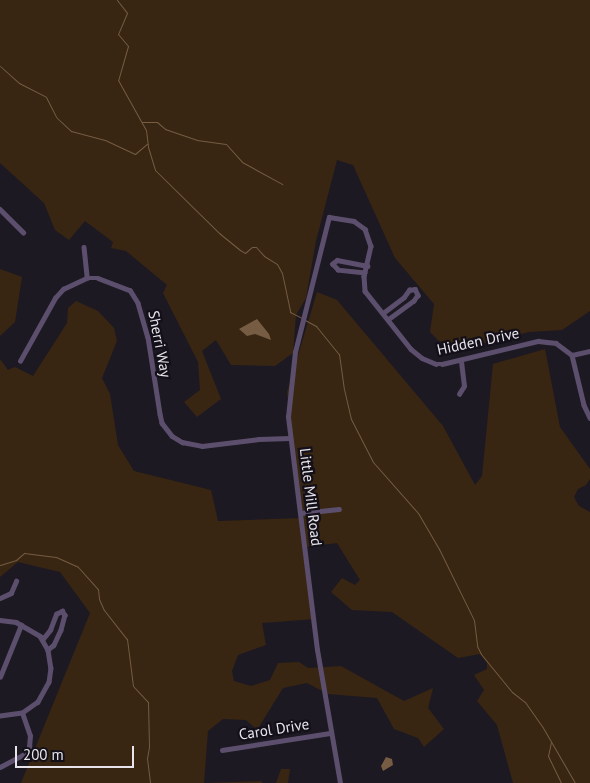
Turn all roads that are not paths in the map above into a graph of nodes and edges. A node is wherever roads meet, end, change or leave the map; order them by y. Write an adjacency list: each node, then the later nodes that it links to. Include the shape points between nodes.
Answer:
1 (0, 209): 3 (street)
2 (329, 217): 5 (street, Hidden Drive, via 354,221 365,229 371,246); 16 (street, Little Mill Road, via 295,352 289,401)
3 (23, 232)
4 (84, 247): 7 (street)
5 (367, 266): 6 (street, Hidden Drive); 6 (street, via 337,260 332,264 336,270)
6 (365, 273): 8 (street, Hidden Drive, via 366,291)
7 (88, 278): 13 (street, via 63,289 55,298); 16 (street, Sherri Way, via 125,287 138,303 148,337 162,423 172,436 182,442 202,446)
8 (383, 313): 9 (street, Hidden Drive); 9 (street, via 415,289 418,295 414,300)
9 (388, 320): 12 (street, Hidden Drive, via 422,358 436,364)
10 (590, 351): 11 (street)
11 (572, 355): 12 (street, Hidden Drive, via 556,343 538,341); 15 (street)
12 (460, 360): 14 (street, via 464,386)
13 (20, 361)
14 (460, 394)
15 (590, 418)
16 (290, 438): 18 (street, Little Mill Road)
17 (338, 508): 18 (street)
18 (301, 513): 28 (street, Little Mill Road)
19 (16, 581): 20 (street, via 11,593)
20 (0, 598)
21 (0, 620): 22 (street)
22 (21, 625): 23 (street, via 34,631); 25 (street)
23 (42, 640): 24 (street); 24 (street, via 56,614 62,611 65,615 61,630)
24 (48, 650): 26 (street, via 51,668 47,687 38,702)
25 (0, 677)
26 (22, 713): 27 (street); 30 (street, via 30,736 29,747 26,753)
27 (0, 716)
28 (330, 733): 29 (street, Carol Drive); 31 (street, Little Mill Road)
29 (222, 750)
30 (0, 766)
31 (340, 783)

